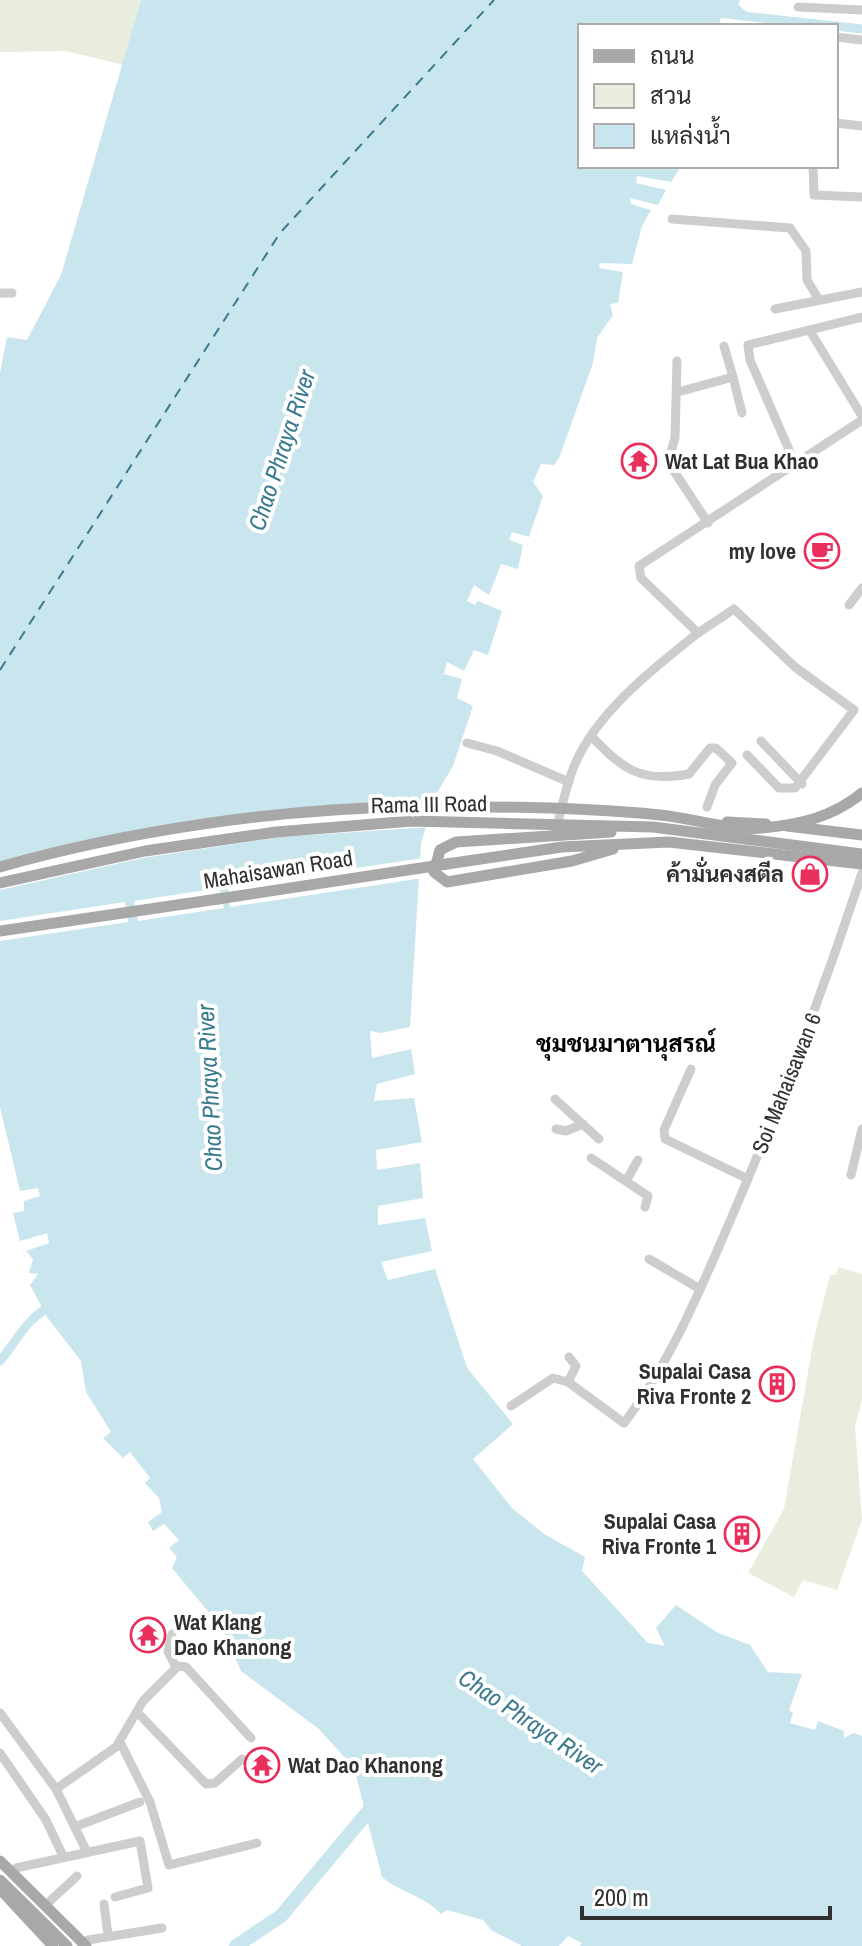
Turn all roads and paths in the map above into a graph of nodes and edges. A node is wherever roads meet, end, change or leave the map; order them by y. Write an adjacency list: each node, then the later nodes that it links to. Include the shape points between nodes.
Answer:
1 (798, 7): 2 (street)
2 (862, 10)
3 (838, 37): 4 (street)
4 (862, 40)
5 (838, 123): 6 (street)
6 (862, 126)
7 (813, 168): 8 (street, via 814,195)
8 (862, 197)
9 (672, 219): 13 (street, via 790,228 806,251 807,280)
10 (862, 292): 13 (street)
11 (0, 293): 12 (street)
12 (12, 293)
13 (819, 300): 14 (street)
14 (775, 309)
15 (862, 317): 16 (street)
16 (810, 331): 22 (street); 23 (street, via 748,345)
17 (724, 346): 19 (street)
18 (677, 361): 20 (street)
19 (733, 377): 20 (street); 21 (street)
20 (678, 392): 24 (street, via 668,462)
21 (742, 413)
22 (862, 418): 23 (street)
23 (796, 466): 24 (street)
24 (708, 523): 27 (street, via 637,569)
25 (862, 588): 26 (street)
26 (849, 605)
27 (698, 633): 28 (street, via 628,693); 33 (street, via 734,609 854,710)
28 (592, 737): 32 (street); 35 (street, via 631,773 689,774 712,747 729,758)
29 (761, 741): 33 (street)
30 (467, 743): 32 (street)
31 (747, 755): 33 (street, via 779,788)
32 (569, 782): 38 (street)
33 (802, 784)
34 (862, 793): 36 (main road, bridge, via 832,813)
35 (707, 807)
36 (757, 829): 40 (main road, Rama III Road, bridge); 45 (main road, Rama III Road, bridge, via 659,815 411,807 273,817 137,836)
37 (611, 832): 38 (main road); 39 (main road, Mahaisawan Road, via 717,822); 42 (main road, Mahaisawan Road)
38 (555, 833): 41 (main road, via 447,845 434,861 434,872 447,882 572,861)
39 (862, 835)
40 (862, 842)
41 (622, 845): 42 (main road, Mahaisawan Road); 44 (main road, Mahaisawan Road, via 692,842)
42 (562, 847): 48 (main road, Mahaisawan Road, bridge)
43 (862, 854): 47 (main road, Rama III Road, bridge, via 653,827 412,821 145,851)
44 (862, 864)
45 (0, 867)
46 (862, 873): 58 (street, Soi Mahaisawan 6)
47 (0, 883)
48 (0, 931)
49 (691, 1069): 58 (street, via 664,1130 665,1139)
50 (555, 1099): 51 (street)
51 (583, 1124): 52 (street); 54 (street)
52 (556, 1129)
53 (862, 1129): 57 (street)
54 (599, 1139)
55 (591, 1158): 59 (street)
56 (638, 1160): 59 (street)
57 (851, 1175)
58 (748, 1179): 62 (street, Soi Mahaisawan 6)
59 (626, 1181): 60 (street, via 648,1196)
60 (645, 1207)
61 (649, 1259): 62 (street)
62 (700, 1289): 64 (street, Soi Mahaisawan 6, via 684,1327 624,1423)
63 (569, 1357): 64 (street, via 576,1366)
64 (568, 1382): 65 (street, via 546,1380)
65 (511, 1406)
66 (172, 1634): 67 (street, via 168,1652)
67 (176, 1667): 69 (street); 70 (street, via 186,1667)
68 (0, 1709): 74 (street)
69 (137, 1712): 71 (street); 73 (street, via 204,1783 213,1784 241,1760)
70 (251, 1738)
71 (120, 1742): 74 (street); 77 (street, via 150,1802 169,1865)
72 (0, 1753): 79 (street, via 46,1820)
73 (248, 1762)
74 (56, 1789): 76 (street)
75 (140, 1802): 76 (street)
76 (77, 1826): 78 (street)
77 (257, 1843)
78 (86, 1850): 79 (street); 84 (street, via 143,1844 148,1888)
79 (63, 1856): 80 (street)
80 (8, 1865): 85 (main road); 89 (main road)
81 (77, 1876): 85 (street)
82 (0, 1880): 91 (main road)
83 (0, 1889): 90 (main road)
84 (115, 1897)
85 (50, 1901): 89 (main road)
86 (104, 1904): 88 (street)
87 (162, 1928): 88 (street)
88 (108, 1935): 89 (street)
89 (89, 1944)
90 (53, 1946)
91 (67, 1946)

